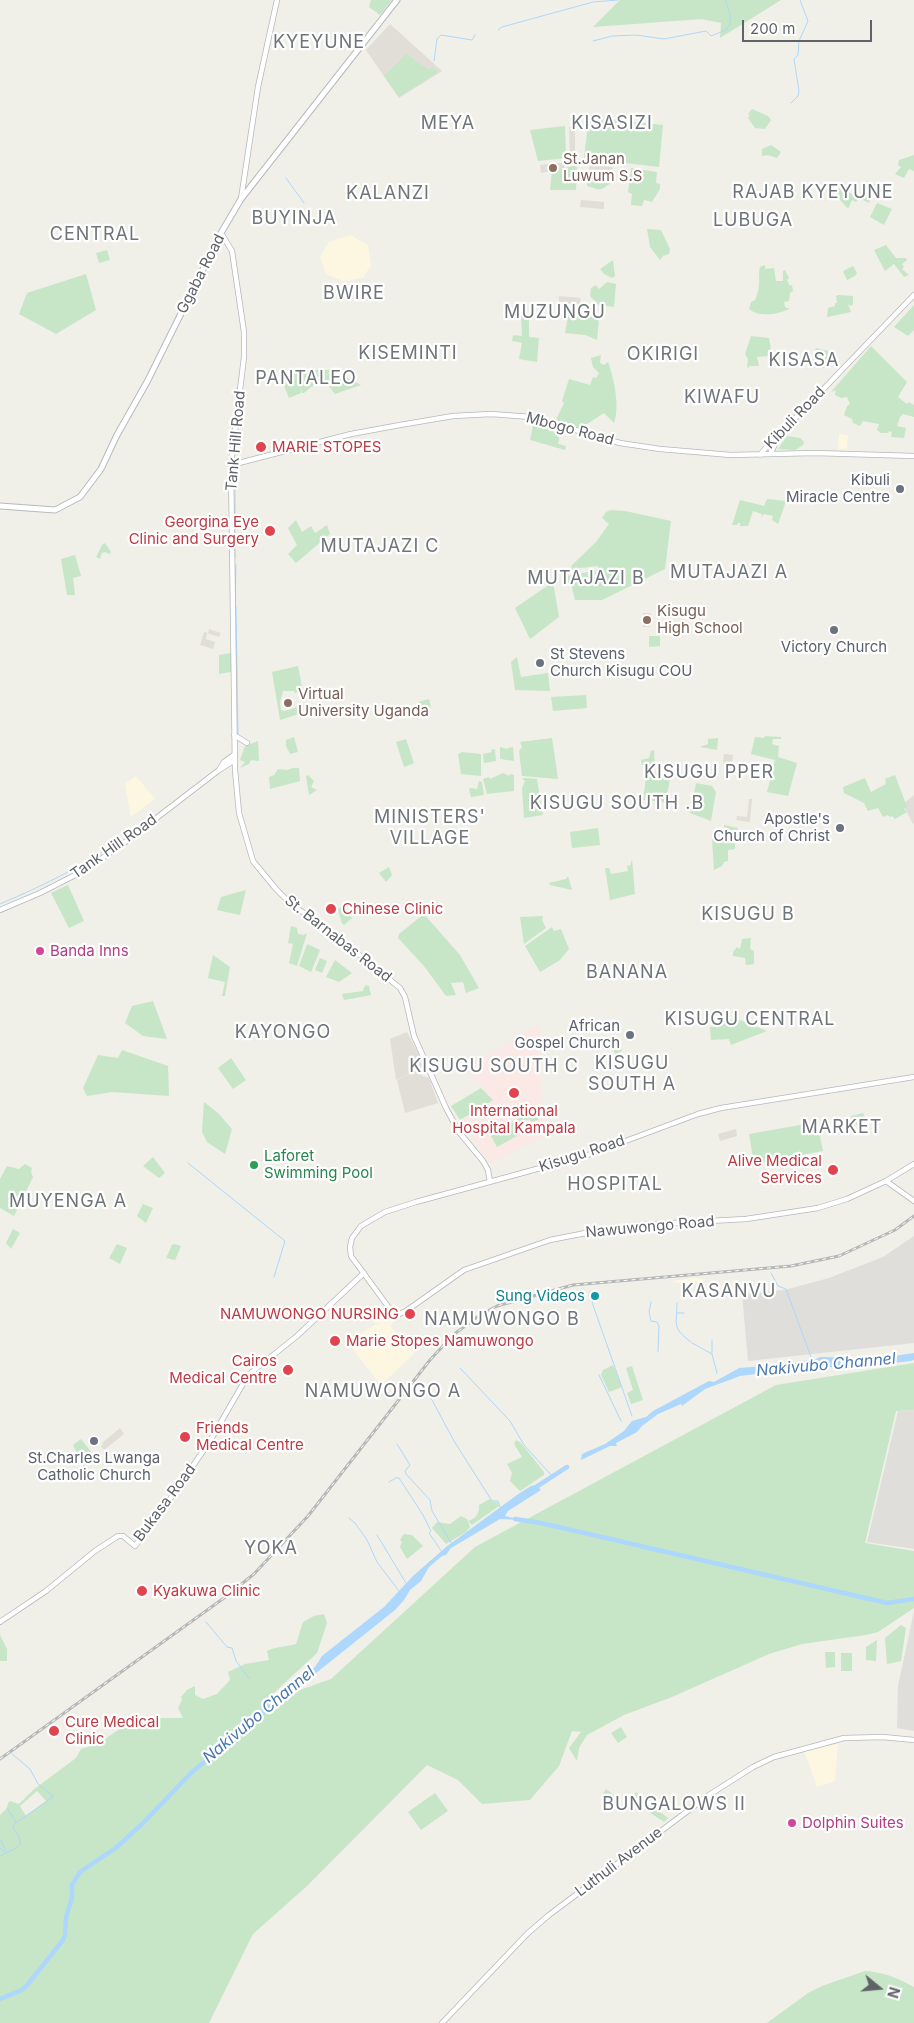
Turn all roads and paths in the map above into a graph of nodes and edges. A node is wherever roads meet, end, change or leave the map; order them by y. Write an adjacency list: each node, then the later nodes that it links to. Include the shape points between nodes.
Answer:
1 (277, 0): 3 (street, via 258,86)
2 (396, 0): 3 (main road, Ggaba Road)
3 (241, 199): 4 (main road, Ggaba Road)
4 (221, 233): 10 (street, Tank Hill Road, via 232,252 244,332 244,358); 11 (main road, Ggaba Road, via 147,382 100,469 80,497 55,510)
5 (914, 295): 6 (street, Kibuli Road)
6 (781, 433): 7 (street); 8 (street, Kibuli Road)
7 (770, 454): 8 (street, Mbogo Road); 9 (street, Mbogo Road)
8 (760, 455): 10 (street, Mbogo Road, via 731,456 640,447 532,417 491,414 400,424)
9 (914, 456)
10 (231, 465): 12 (street, Tank Hill Road)
11 (0, 506)
12 (234, 735): 13 (street); 14 (street, Tank Hill Road)
13 (247, 743)
14 (234, 745): 15 (street, St. Barnabas Road); 17 (street)
15 (235, 754): 16 (street, St. Barnabas Road); 17 (street, Tank Hill Road)
16 (235, 760): 18 (street, Tank Hill Road); 23 (street, St. Barnabas Road, via 239,813 253,861 292,905 322,924 400,988 405,996 414,1036 446,1108 459,1132 488,1170)
17 (224, 762): 18 (street, Tank Hill Road)
18 (219, 770): 19 (street, Tank Hill Road, via 83,871)
19 (0, 910)
20 (914, 1077): 23 (street, Kisugu Road, via 722,1108 588,1154)
21 (914, 1164): 22 (street, Nawuwongo Road)
22 (886, 1181): 24 (street); 26 (street, Nawuwongo Road, via 818,1208 746,1219 611,1228 550,1240 464,1270)
23 (490, 1182): 25 (street, Kisugu Road, via 416,1202 369,1220 355,1232 350,1247 351,1256)
24 (914, 1201)
25 (364, 1273): 26 (street, Kisugu Road); 27 (street, Bukasa Road, via 297,1336 252,1372 218,1430 135,1546 124,1536 118,1536)
26 (395, 1316)
27 (0, 1622)
28 (914, 1740): 29 (street, Luthuli Avenue, via 844,1738 774,1757 753,1767 709,1795 528,1933)
29 (442, 2023)

